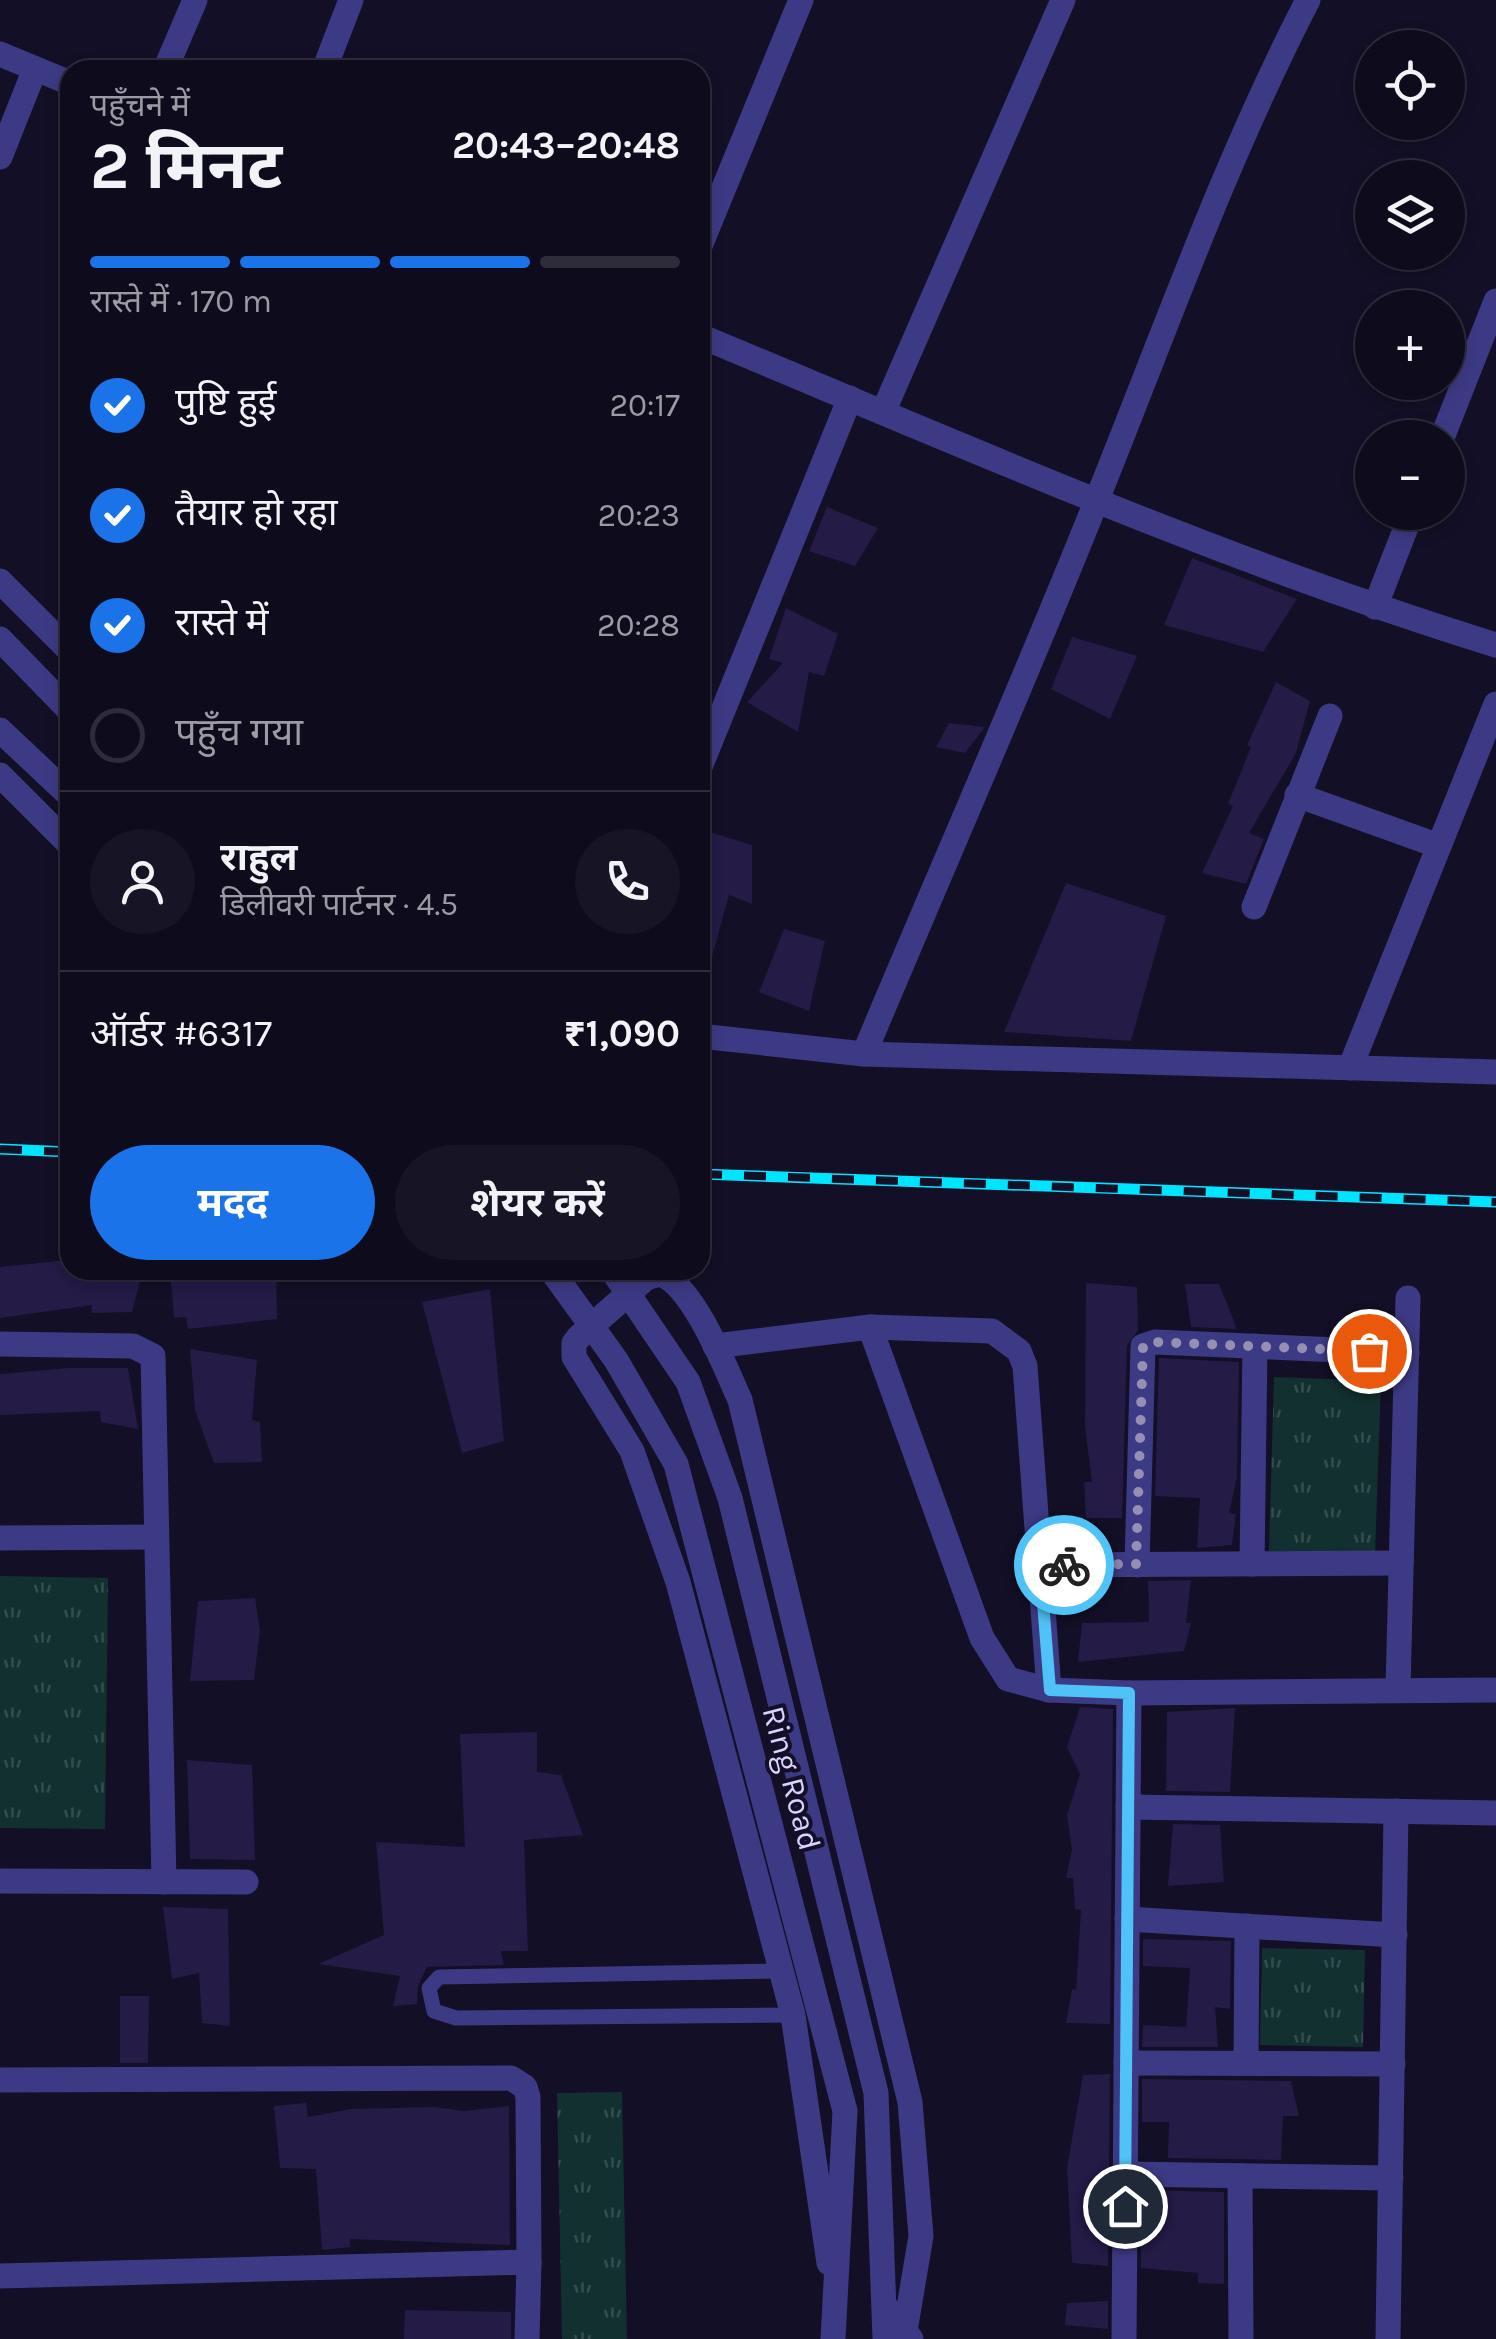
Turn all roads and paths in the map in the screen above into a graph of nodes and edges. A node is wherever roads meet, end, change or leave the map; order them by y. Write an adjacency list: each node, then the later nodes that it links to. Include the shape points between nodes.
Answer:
1 (194, 0): 7 (street)
2 (350, 0): 8 (street)
3 (801, 0): 12 (street)
4 (1063, 0): 16 (street)
5 (1308, 0): 18 (street, via 1166,314)
6 (0, 54): 9 (street)
7 (169, 60)
8 (328, 60)
9 (35, 68): 10 (street); 11 (street)
10 (60, 79)
11 (0, 157)
12 (710, 222)
13 (1496, 301): 17 (street)
14 (710, 340): 15 (street)
15 (850, 398): 16 (street); 29 (street)
16 (884, 410): 18 (street)
17 (1449, 420)
18 (1097, 501): 21 (street); 37 (street)
19 (1405, 530): 21 (street)
20 (0, 581): 23 (street)
21 (1375, 608): 24 (street)
22 (0, 639): 25 (street)
23 (60, 641)
24 (1496, 644)
25 (60, 701)
26 (1496, 704): 34 (street)
27 (1330, 716): 32 (street)
28 (0, 730): 31 (street)
29 (710, 742)
30 (0, 776): 33 (street)
31 (60, 787)
32 (1297, 795): 34 (street); 35 (street)
33 (60, 835)
34 (1439, 846): 38 (street)
35 (1254, 907)
36 (710, 1037): 37 (street)
37 (864, 1054): 38 (street)
38 (1350, 1068): 39 (street)
39 (1496, 1072)
40 (558, 1280): 80 (street, Ring Road, via 616,1360 676,1464 845,2110)
41 (619, 1280): 81 (street, Ring Road, via 688,1382 730,1498 876,2093 885,2306)
42 (644, 1280): 69 (street, bridge, via 579,1337 574,1357 632,1451 678,1582)
43 (669, 1280): 47 (street, bridge)
44 (1408, 1298): 49 (street)
45 (870, 1327): 47 (street); 55 (street, via 992,1331 1019,1352); 57 (street, via 982,1638 1008,1679)
46 (0, 1344): 50 (street, via 133,1346 154,1356)
47 (716, 1346): 81 (street, via 740,1400 910,2102 921,2236)
48 (1255, 1346): 49 (street); 52 (street, via 1155,1342 1140,1351); 53 (street)
49 (1407, 1352): 54 (street)
50 (156, 1536): 51 (street); 64 (street)
51 (0, 1538)
52 (1136, 1564): 53 (street); 55 (street)
53 (1252, 1564): 54 (street)
54 (1401, 1564): 56 (street)
55 (1040, 1565): 57 (street)
56 (1398, 1688): 58 (street); 59 (street)
57 (1050, 1690): 59 (street)
58 (1496, 1690)
59 (1129, 1693): 60 (street)
60 (1128, 1807): 61 (street); 66 (street)
61 (1396, 1811): 62 (street); 68 (street)
62 (1496, 1812)
63 (0, 1881): 64 (street)
64 (164, 1882): 65 (street)
65 (246, 1882)
66 (1127, 1919): 67 (street); 71 (street)
67 (1247, 1926): 68 (street); 72 (street)
68 (1395, 1935): 73 (street)
69 (780, 1971): 70 (street); 70 (lane, via 439,1978 428,2001 434,2012 456,2018)
70 (793, 2015): 80 (street, via 822,2192)
71 (1126, 2063): 72 (street); 75 (street)
72 (1246, 2063): 73 (street)
73 (1392, 2064): 77 (street)
74 (0, 2080): 78 (street, via 511,2078 525,2086 528,2097)
75 (1126, 2174): 76 (street); 83 (street)
76 (1240, 2176): 77 (street); 84 (street)
77 (1391, 2178): 85 (street)
78 (529, 2262): 79 (street); 82 (street)
79 (0, 2276)
80 (834, 2329)
81 (900, 2336)
82 (527, 2339)
83 (1124, 2339)
84 (1241, 2339)
85 (1388, 2339)

